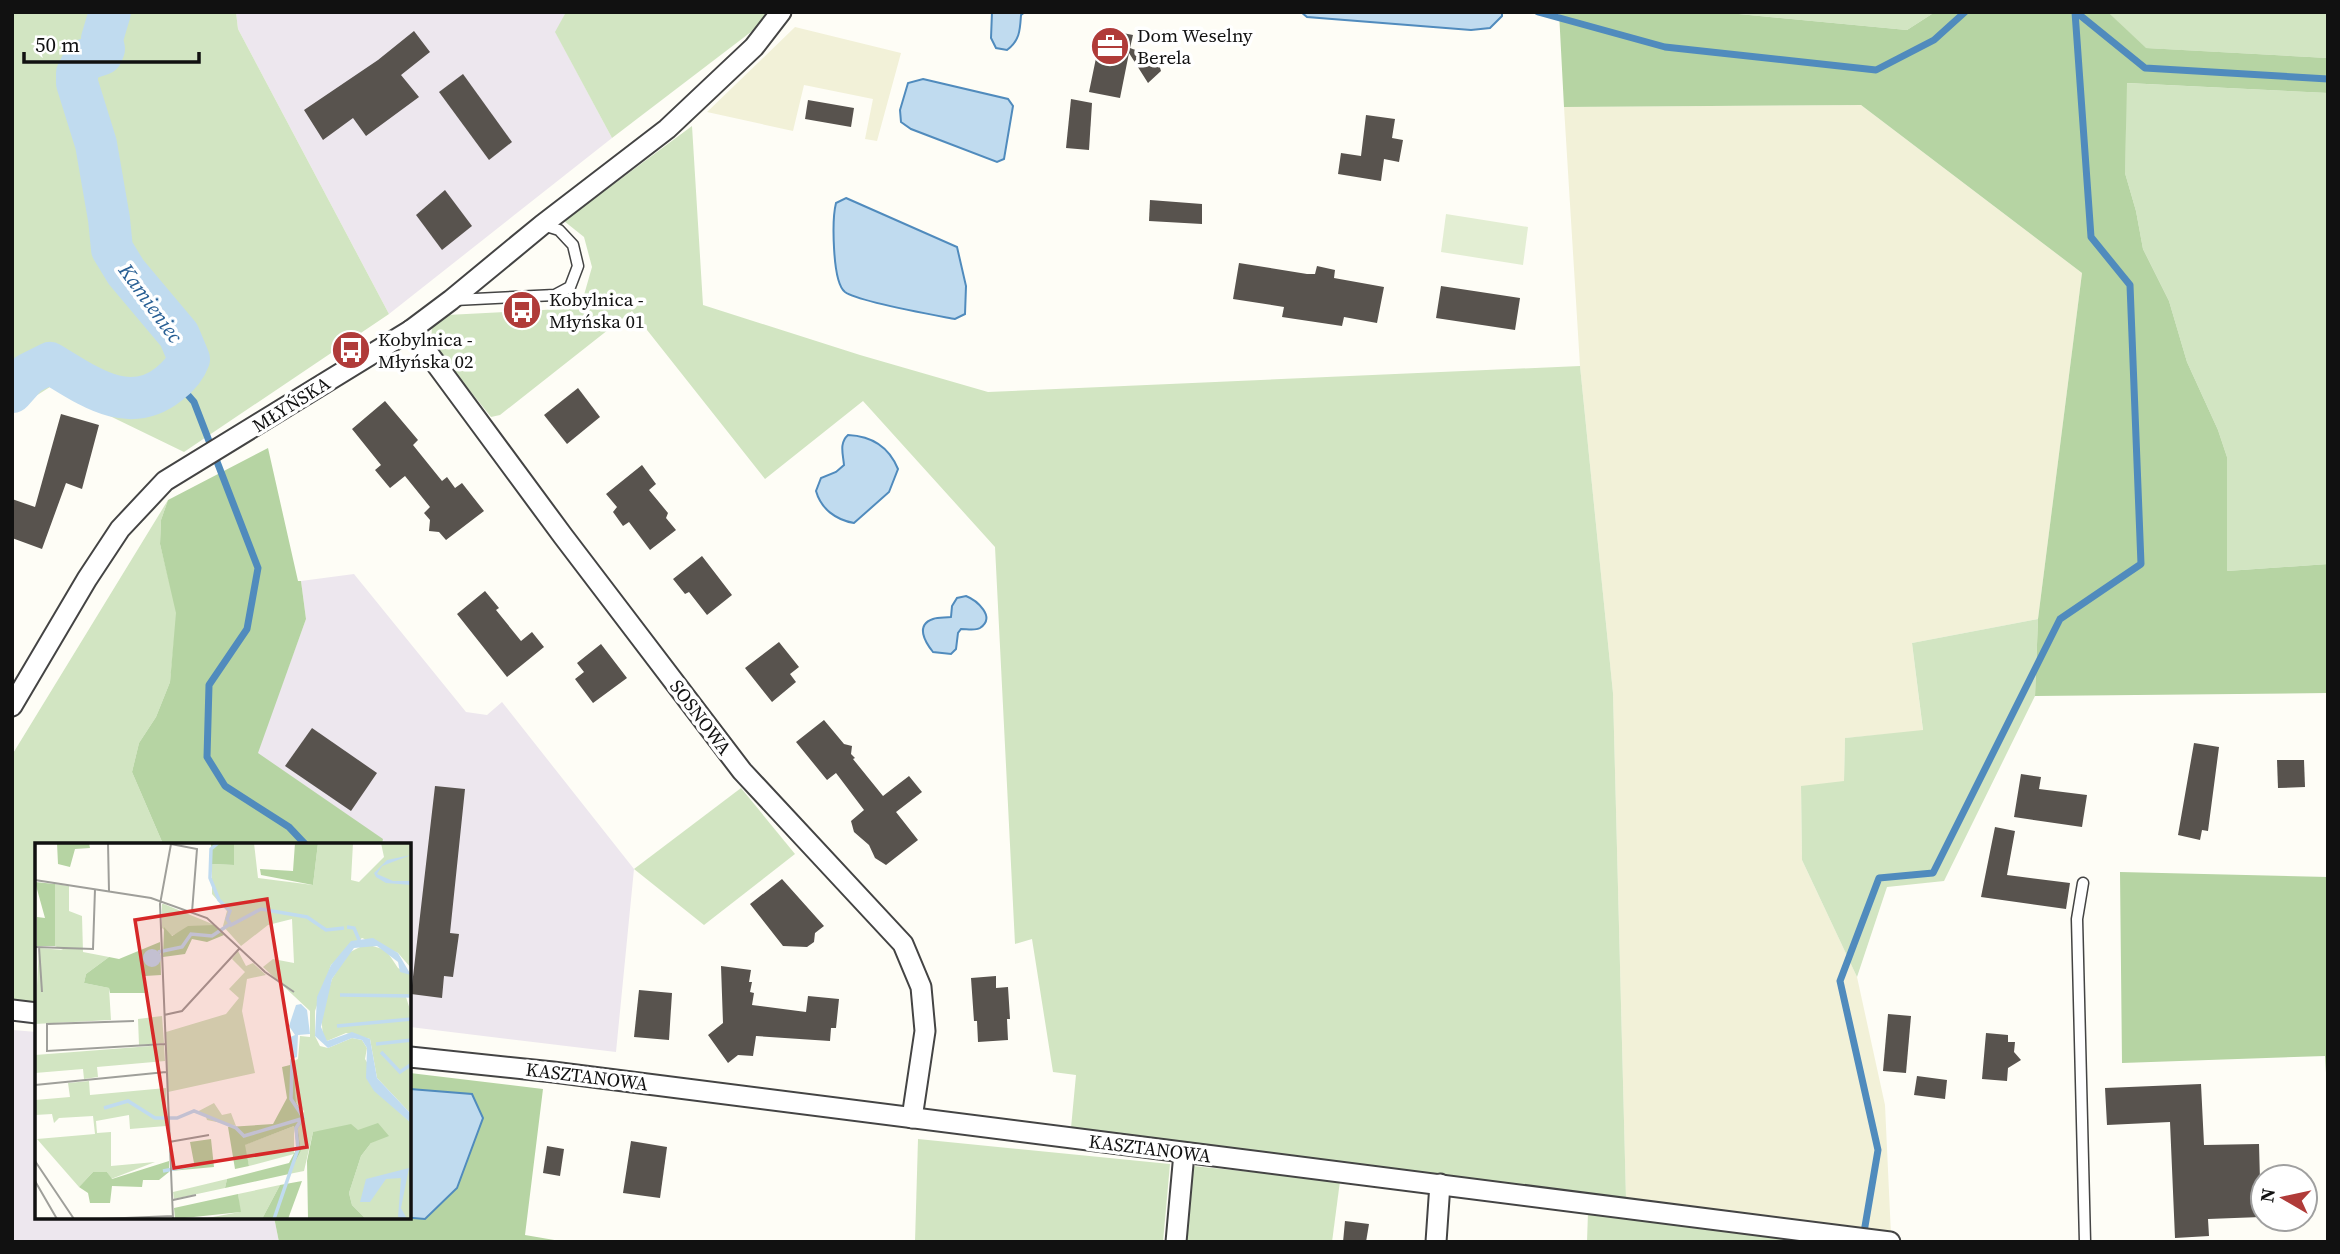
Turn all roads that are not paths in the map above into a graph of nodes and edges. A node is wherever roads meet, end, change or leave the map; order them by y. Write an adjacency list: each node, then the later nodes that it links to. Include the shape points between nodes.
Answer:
1 (781, 12): 2 (street, MŁYŃSKA, via 754,47 667,129)
2 (542, 225): 3 (street, MŁYŃSKA); 3 (lane, via 559,230 573,245 578,266 570,287 555,295)
3 (451, 300): 4 (street, MŁYŃSKA)
4 (411, 330): 5 (street, MŁYŃSKA, via 165,481 120,529); 10 (street, SOSNOWA, via 742,771 903,944 921,987 925,1031)
5 (12, 706)
6 (2083, 883): 16 (lane, via 2077,919)
7 (12, 1010): 8 (street)
8 (35, 1013)
9 (411, 1057): 10 (street, KASZTANOWA)
10 (912, 1118): 11 (street, KASZTANOWA)
11 (1184, 1153): 12 (street, KASZTANOWA); 13 (street)
12 (1440, 1184): 14 (street); 15 (street, KASZTANOWA)
13 (1176, 1242)
14 (1436, 1242)
15 (1890, 1242)
16 (2085, 1242)

